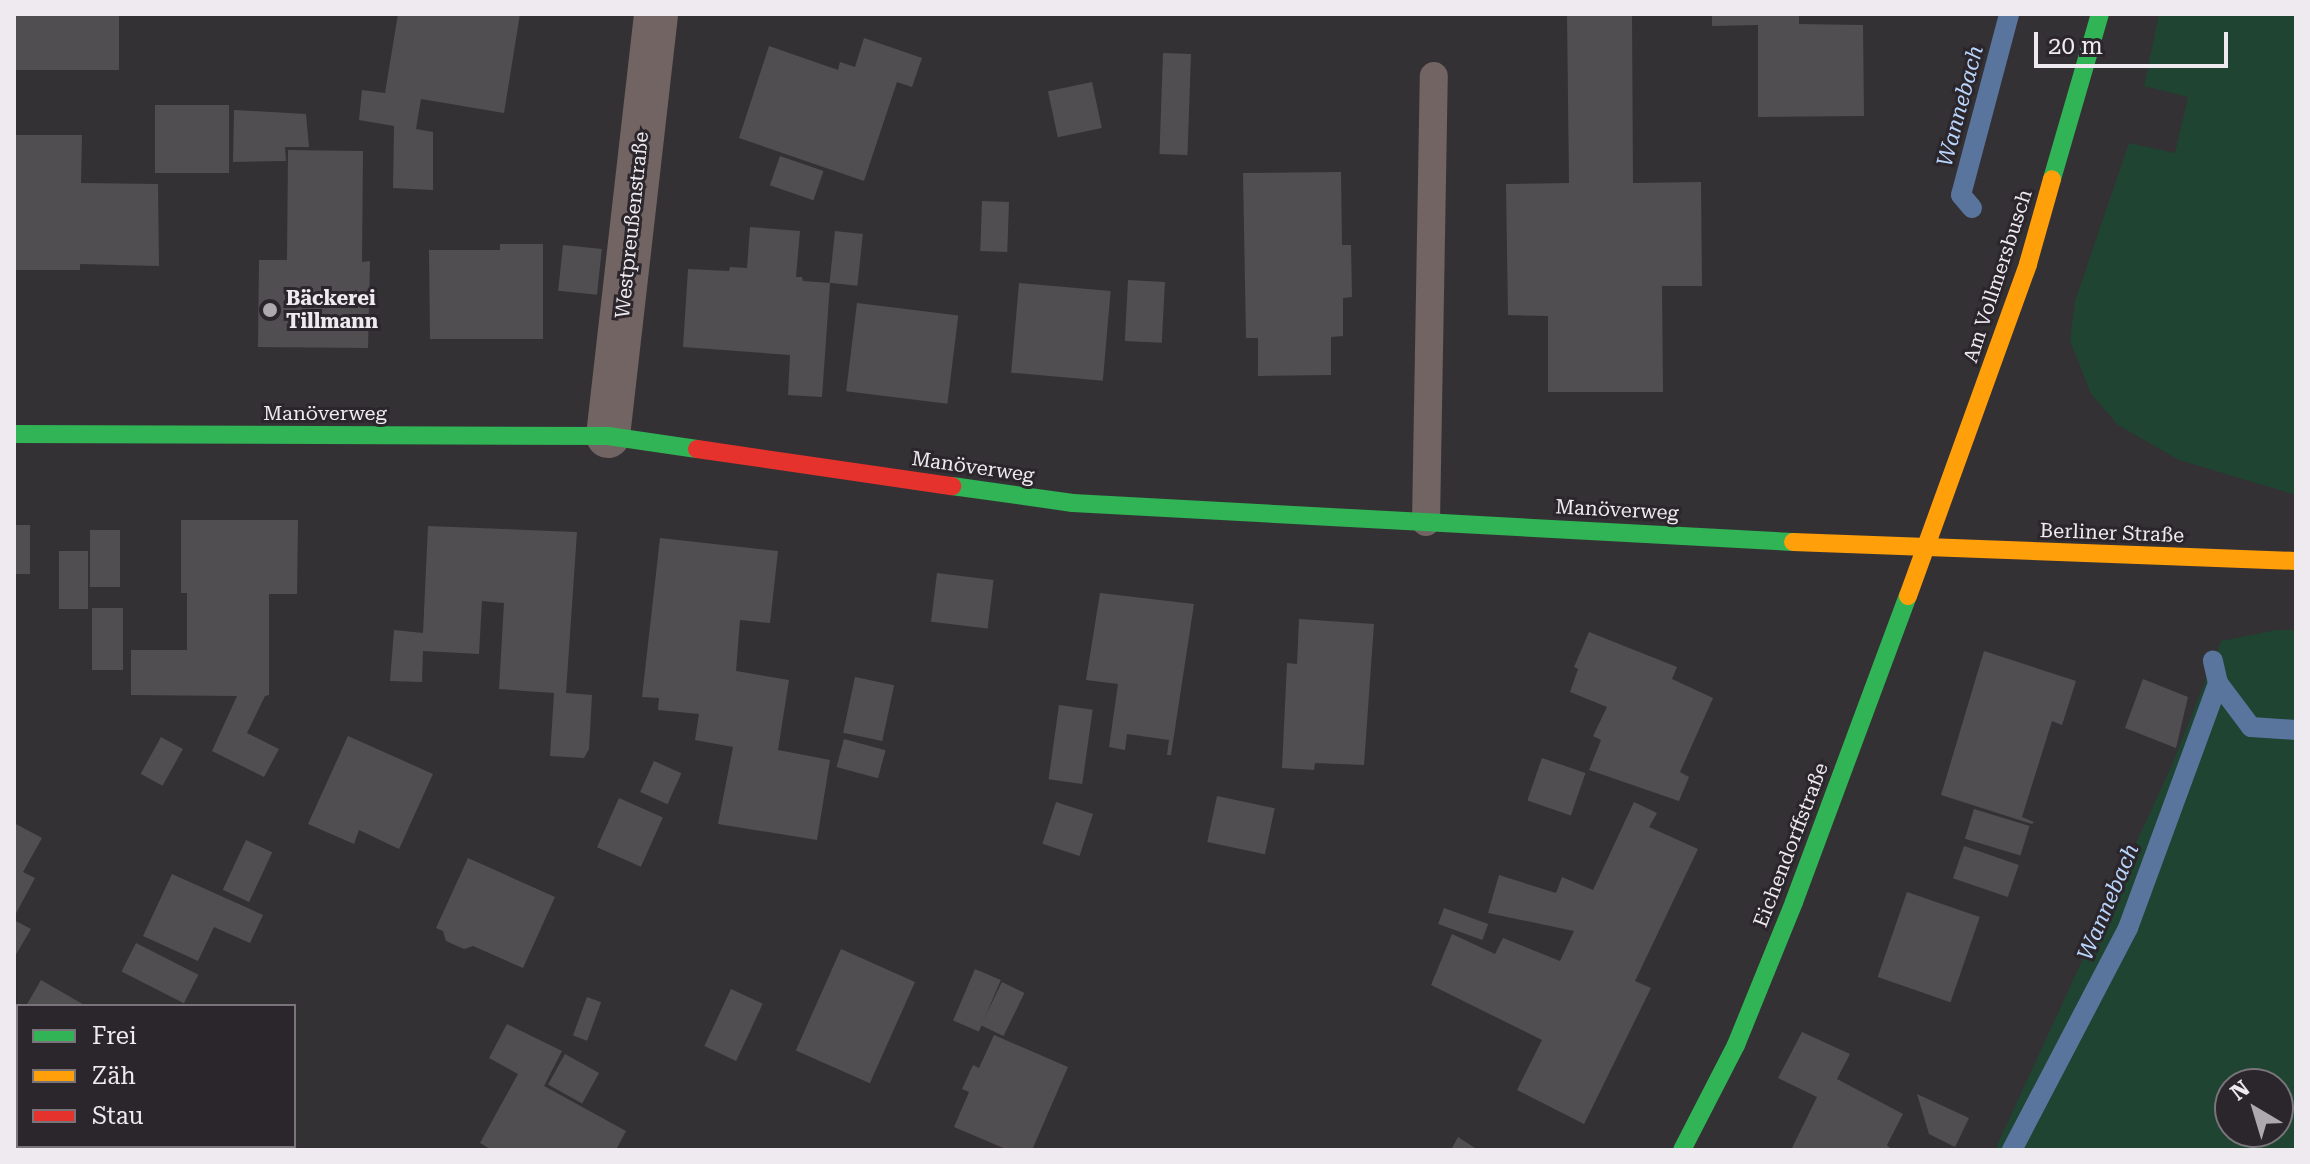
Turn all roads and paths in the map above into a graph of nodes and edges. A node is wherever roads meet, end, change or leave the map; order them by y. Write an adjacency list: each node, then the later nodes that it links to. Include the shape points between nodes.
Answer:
1 (656, 14): 5 (street, Westpreußenstraße)
2 (2100, 14): 7 (street, Am Vollmersbusch, via 2028,264)
3 (1434, 76): 6 (lane)
4 (14, 434): 5 (street, Manöverweg)
5 (608, 436): 6 (street, Manöverweg, via 1073,503)
6 (1426, 522): 7 (street, Manöverweg)
7 (1926, 549): 8 (street, Berliner Straße); 9 (street, Eichendorffstraße, via 1736,1045)
8 (2296, 561)
9 (1682, 1150)

